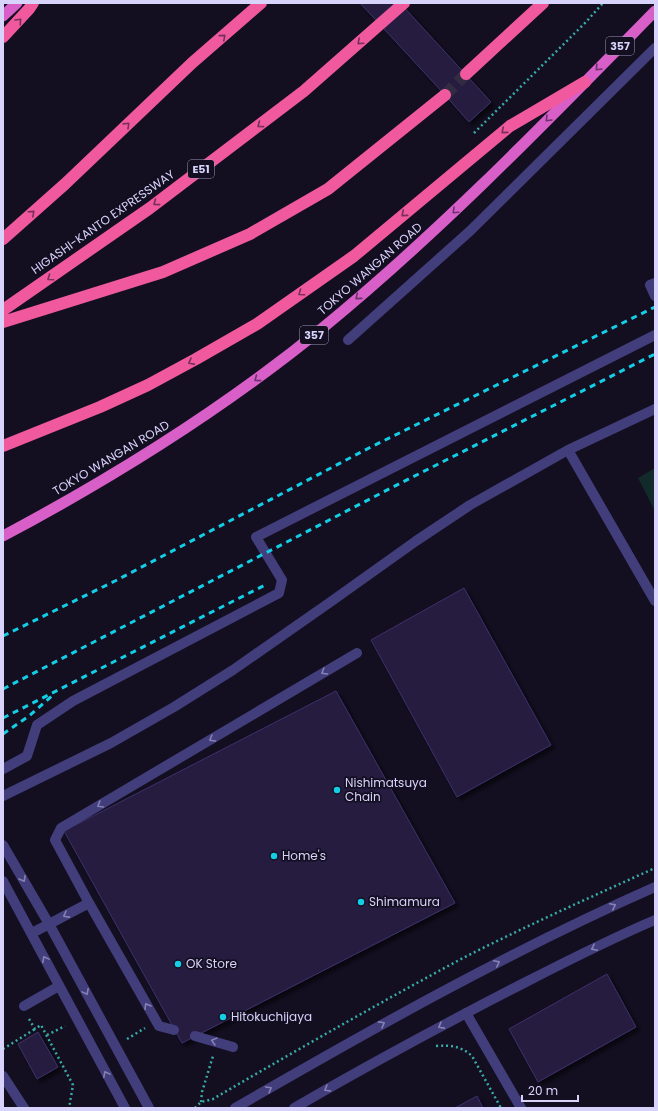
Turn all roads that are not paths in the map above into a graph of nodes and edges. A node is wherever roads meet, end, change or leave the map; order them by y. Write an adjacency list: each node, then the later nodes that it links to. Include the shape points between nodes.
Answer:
1 (18, 3): 7 (highway)
2 (33, 3): 8 (highway, one-way to 2)
3 (261, 3): 13 (highway, one-way to 3, via 65,184 192,63)
4 (404, 3): 16 (highway, HIGASHI-KANTO EXPRESSWAY / E51, one-way to 16, via 298,96 150,208)
5 (543, 3): 10 (highway)
6 (655, 11): 11 (highway, TOKYO WANGAN ROAD / 357, one-way to 11)
7 (3, 16)
8 (3, 37)
9 (655, 48): 19 (street, via 470,231)
10 (466, 74)
11 (585, 82): 21 (highway, one-way to 21, via 510,126 354,256 257,324 148,385); 23 (highway, TOKYO WANGAN ROAD / 357, one-way to 23, via 460,207 324,327 253,382 182,430)
12 (445, 95): 17 (highway, via 328,189 250,234 163,272)
13 (3, 239)
14 (655, 283): 15 (street, via 650,285)
15 (655, 296)
16 (3, 310)
17 (3, 322)
18 (655, 335): 26 (street, via 256,537 282,580 279,593 73,701 37,725 27,756)
19 (348, 340)
20 (655, 409): 22 (street)
21 (3, 446)
22 (568, 450): 24 (street); 27 (street, via 470,505 233,670 111,743)
23 (3, 536)
24 (655, 600)
25 (357, 653): 31 (street, one-way to 31, via 61,828 55,840)
26 (3, 768)
27 (3, 796)
28 (3, 845): 33 (street, one-way to 33)
29 (3, 881): 34 (street)
30 (655, 887): 45 (street, one-way to 30, via 459,982)
31 (89, 903): 33 (street, one-way to 33); 38 (street, one-way to 31, via 159,1026)
32 (655, 920): 37 (street, one-way to 37)
33 (49, 924): 34 (street); 44 (street, one-way to 44)
34 (32, 933): 35 (street, one-way to 34)
35 (59, 986): 36 (street); 43 (street, one-way to 35)
36 (24, 1006)
37 (466, 1013): 46 (street, one-way to 46, via 378,1059); 47 (street)
38 (174, 1030)
39 (195, 1036): 40 (street, one-way to 39)
40 (233, 1047)
41 (3, 1076): 42 (street)
42 (24, 1108)
43 (125, 1108)
44 (149, 1108)
45 (235, 1108)
46 (294, 1108)
47 (521, 1108)

